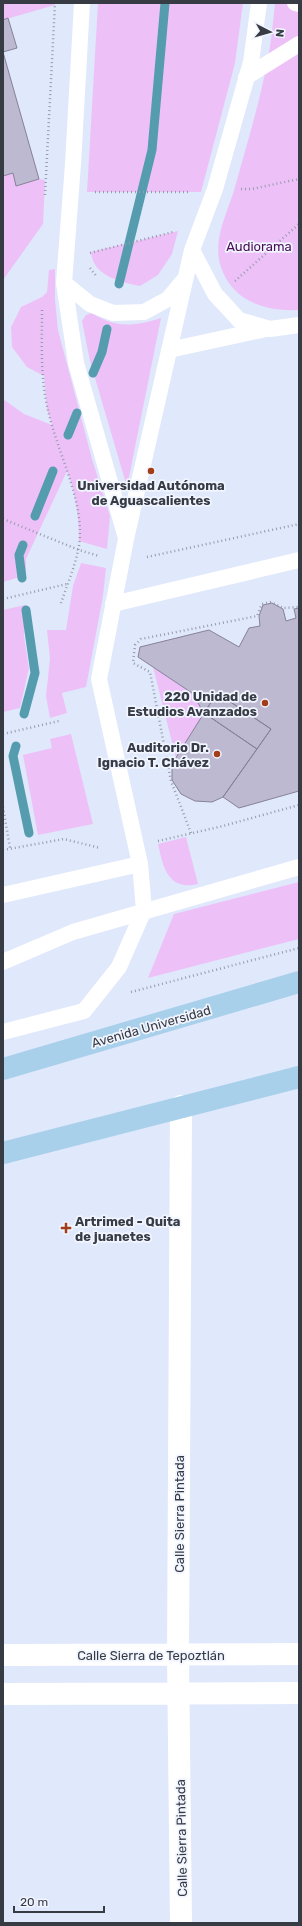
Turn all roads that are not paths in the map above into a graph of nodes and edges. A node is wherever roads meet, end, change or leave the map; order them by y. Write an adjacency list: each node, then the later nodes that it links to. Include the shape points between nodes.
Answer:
1 (82, 3): 9 (lane)
2 (259, 3): 6 (lane, via 251,62)
3 (295, 3): 4 (lane)
4 (299, 4)
5 (299, 44): 6 (lane)
6 (246, 77): 7 (lane, via 215,189)
7 (192, 250): 8 (lane); 11 (lane, via 215,294 239,320)
8 (186, 278): 9 (lane, via 168,299 144,312 113,313 90,304); 12 (lane)
9 (64, 283): 13 (lane, via 76,363)
10 (299, 325): 11 (lane)
11 (270, 329): 12 (lane)
12 (170, 350): 13 (lane)
13 (126, 539): 15 (lane)
14 (299, 560): 15 (lane)
15 (113, 604): 16 (lane, via 99,679)
16 (140, 864): 18 (lane); 19 (lane)
17 (299, 867): 19 (lane)
18 (3, 895)
19 (144, 910): 20 (lane, via 73,932); 22 (lane, via 119,967 84,1010)
20 (3, 962)
21 (299, 982): 23 (main road, Avenida Universidad)
22 (3, 1032)
23 (3, 1069)
24 (299, 1077): 25 (main road)
25 (181, 1106): 26 (main road); 29 (street, Calle Sierra Pintada)
26 (3, 1153)
27 (299, 1654): 29 (street, Calle Sierra de Tepoztlán)
28 (3, 1655): 29 (street, Calle Sierra de Tepoztlán)
29 (178, 1655): 32 (street, Calle Sierra Pintada)
30 (299, 1693): 32 (street)
31 (3, 1694): 32 (street)
32 (179, 1694): 33 (street, Calle Sierra Pintada)
33 (181, 1923)

